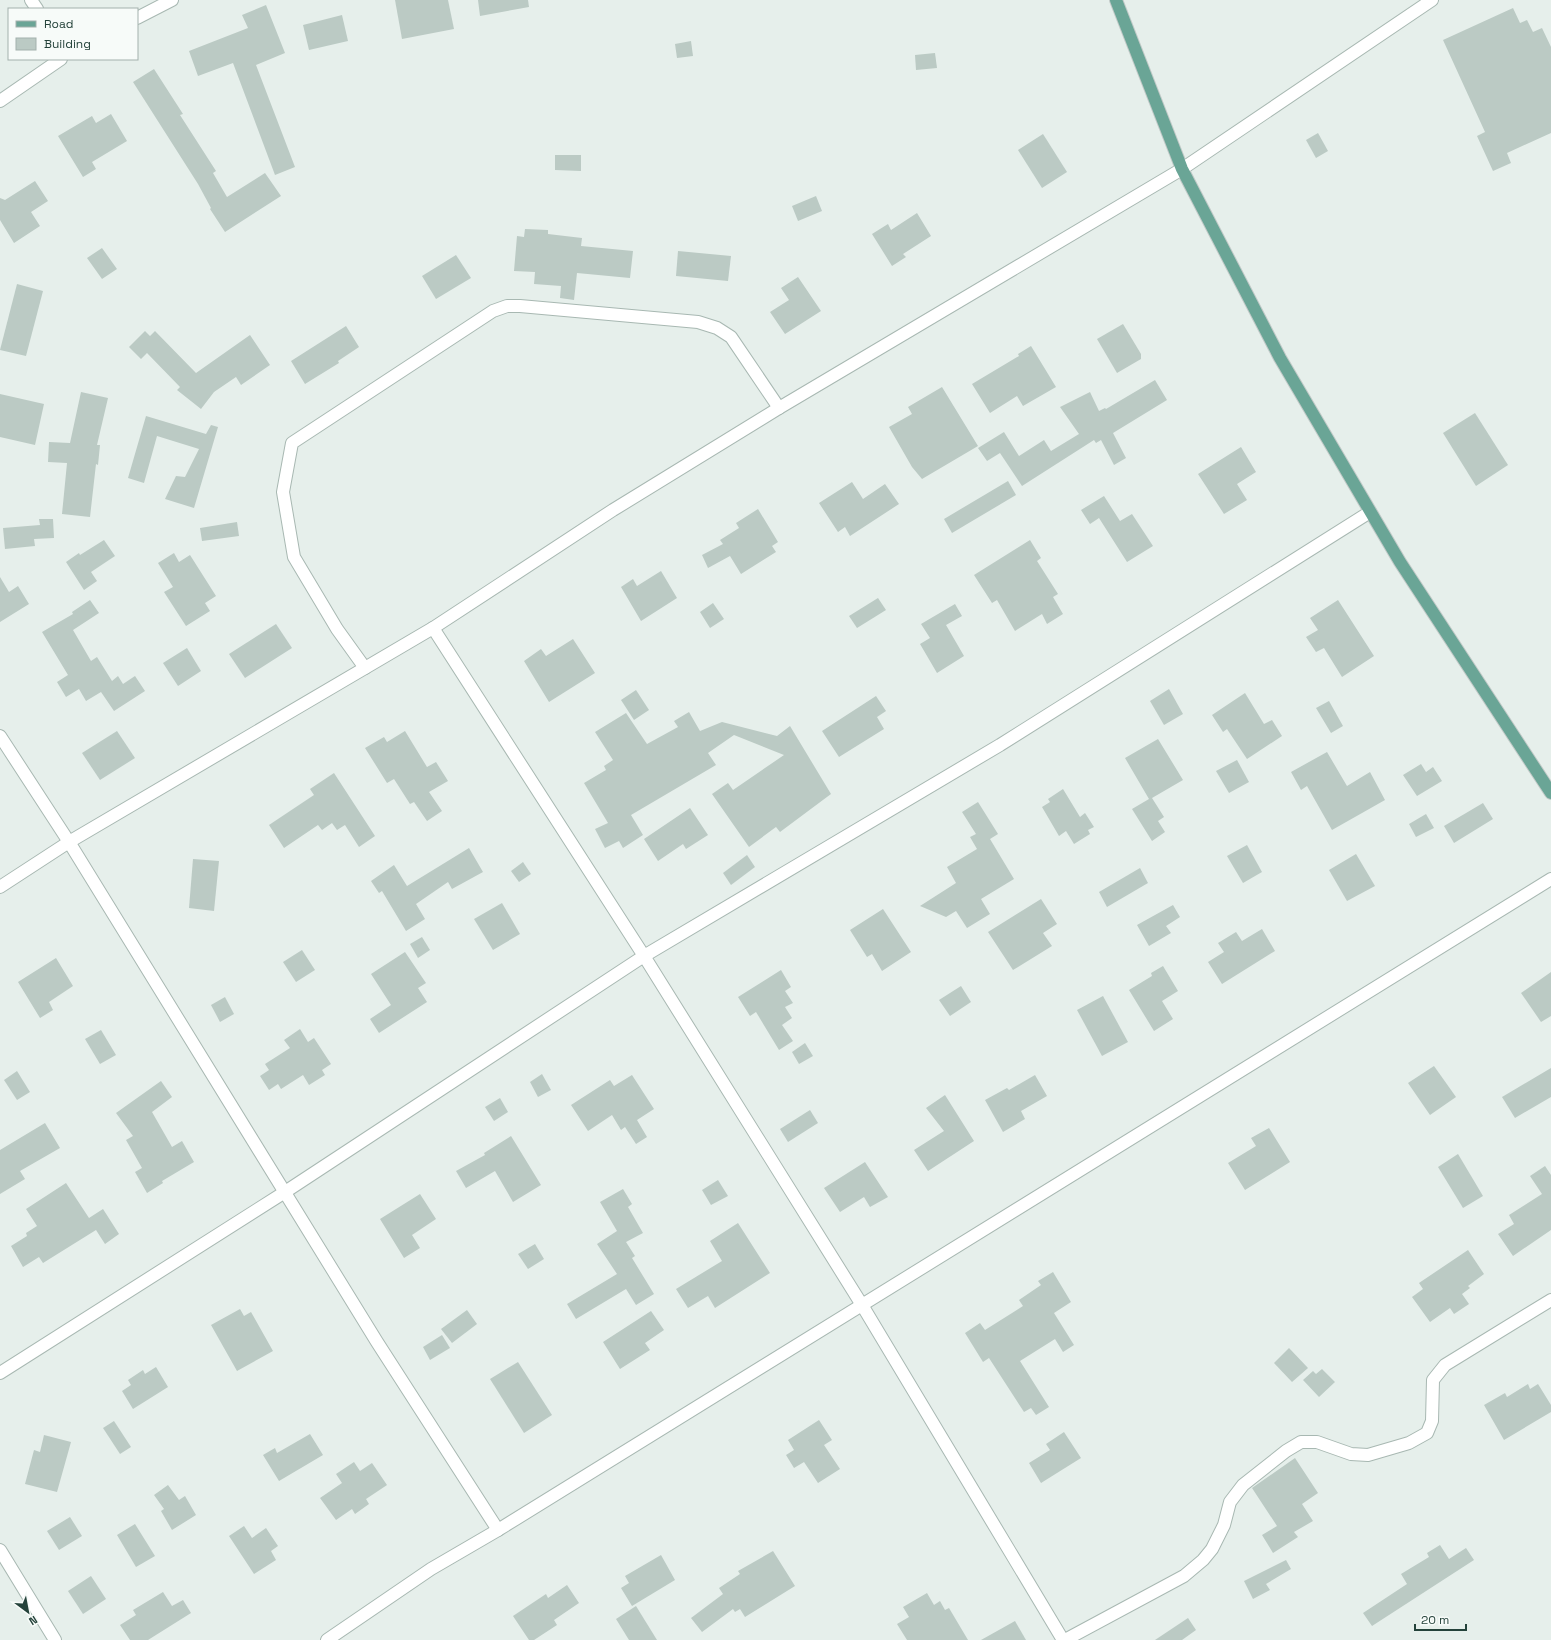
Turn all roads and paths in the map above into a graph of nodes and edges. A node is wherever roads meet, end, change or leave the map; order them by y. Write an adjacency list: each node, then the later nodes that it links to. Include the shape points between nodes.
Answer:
1 (172, 0): 4 (street)
2 (1116, 0): 7 (main road)
3 (1432, 0): 7 (street)
4 (138, 17)
5 (59, 60): 6 (street)
6 (0, 101)
7 (1182, 168): 8 (street); 9 (main road, via 1280,358)
8 (779, 408): 10 (street, via 613,510); 11 (street, via 731,337 717,328 698,322 520,306 507,306 493,311 292,443 283,492 294,558 337,629)
9 (1370, 512): 13 (main road); 17 (street, via 1000,745)
10 (433, 628): 11 (street); 17 (street)
11 (365, 668): 14 (street)
12 (0, 736): 14 (street)
13 (1551, 793)
14 (69, 842): 16 (street); 18 (street)
15 (1551, 879): 20 (street)
16 (0, 887)
17 (644, 956): 18 (street); 20 (street)
18 (285, 1192): 21 (street); 22 (street)
19 (1551, 1300): 26 (street, via 1446,1365 1433,1380 1432,1421 1427,1433 1408,1443 1368,1455 1351,1454 1317,1442 1301,1442 1243,1485 1230,1502 1224,1525 1212,1549 1184,1576)
20 (862, 1305): 22 (street); 26 (street)
21 (0, 1373)
22 (498, 1530): 25 (street, via 431,1569)
23 (0, 1550): 24 (street)
24 (55, 1640)
25 (327, 1640)
26 (1064, 1640)

